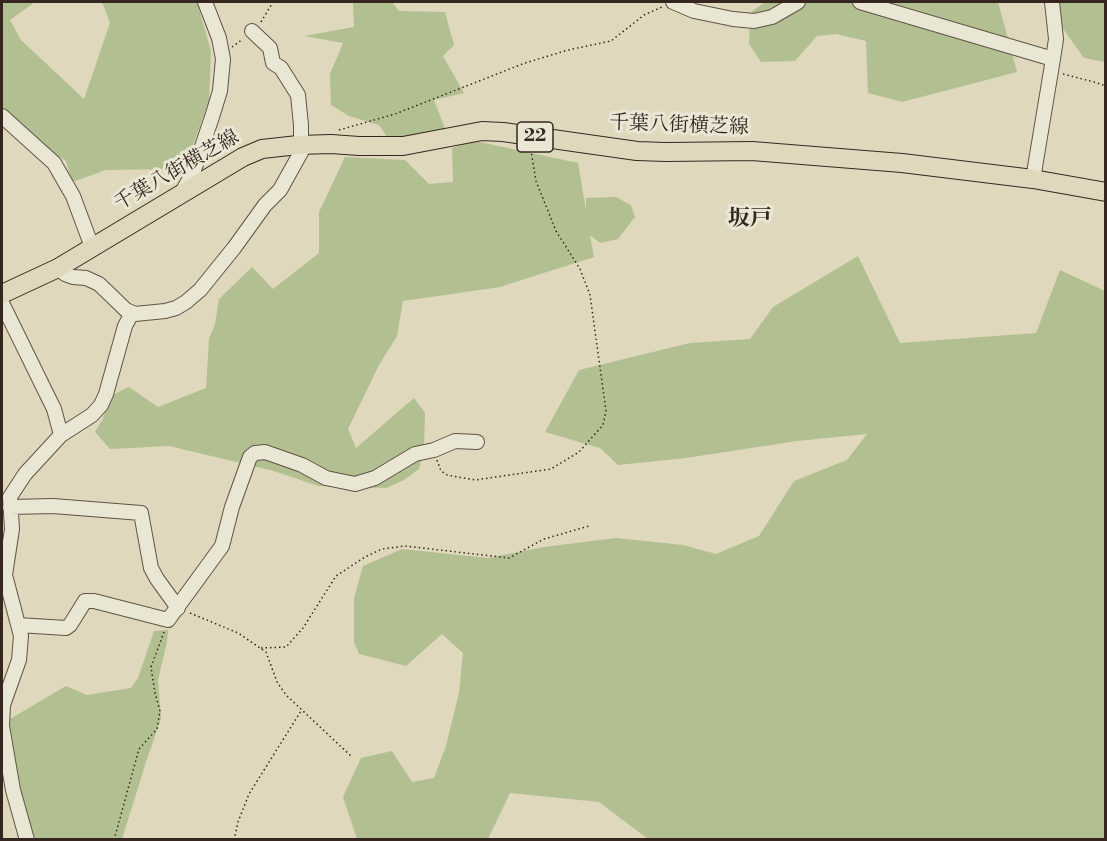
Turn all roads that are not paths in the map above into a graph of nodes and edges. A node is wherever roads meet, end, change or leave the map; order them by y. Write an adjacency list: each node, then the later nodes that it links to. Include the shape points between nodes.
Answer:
1 (205, 2): 11 (street, via 224,59 212,117)
2 (674, 2): 3 (street, via 694,11 754,21 772,17)
3 (798, 2)
4 (860, 2): 7 (street)
5 (1052, 2): 7 (street, via 1056,39)
6 (252, 31): 9 (street, via 270,48 273,63 281,68 298,95)
7 (1052, 65): 10 (street)
8 (2, 116): 13 (street, via 54,163 73,196)
9 (308, 145): 10 (main road, 千葉八街横芝線 / 22, via 403,146 482,131 636,151 752,151); 11 (main road, 千葉八街横芝線 / 22, via 262,149); 17 (street, via 280,190 200,290 176,308)
10 (1033, 179): 12 (main road, 千葉八街横芝線 / 22)
11 (182, 192): 13 (main road, 千葉八街横芝線 / 22)
12 (1106, 192)
13 (92, 247): 14 (main road, 千葉八街横芝線 / 22)
14 (58, 268): 15 (main road, 千葉八街横芝線 / 22); 17 (street, via 65,274 99,284)
15 (2, 294)
16 (2, 303): 18 (street, via 54,409)
17 (132, 313): 18 (street, via 101,405)
18 (61, 435): 20 (street, via 25,474 10,497)
19 (477, 442): 21 (street, via 455,441 415,454 375,478 355,484 326,478 266,452 255,453 250,457 232,507 222,546)
20 (8, 513): 21 (street, via 53,506 141,513 151,568); 22 (street, via 12,529 5,575)
21 (178, 609): 22 (street, via 168,620 85,602 66,628)
22 (18, 625): 23 (street, via 19,660 3,705 2,726)
23 (27, 840)

